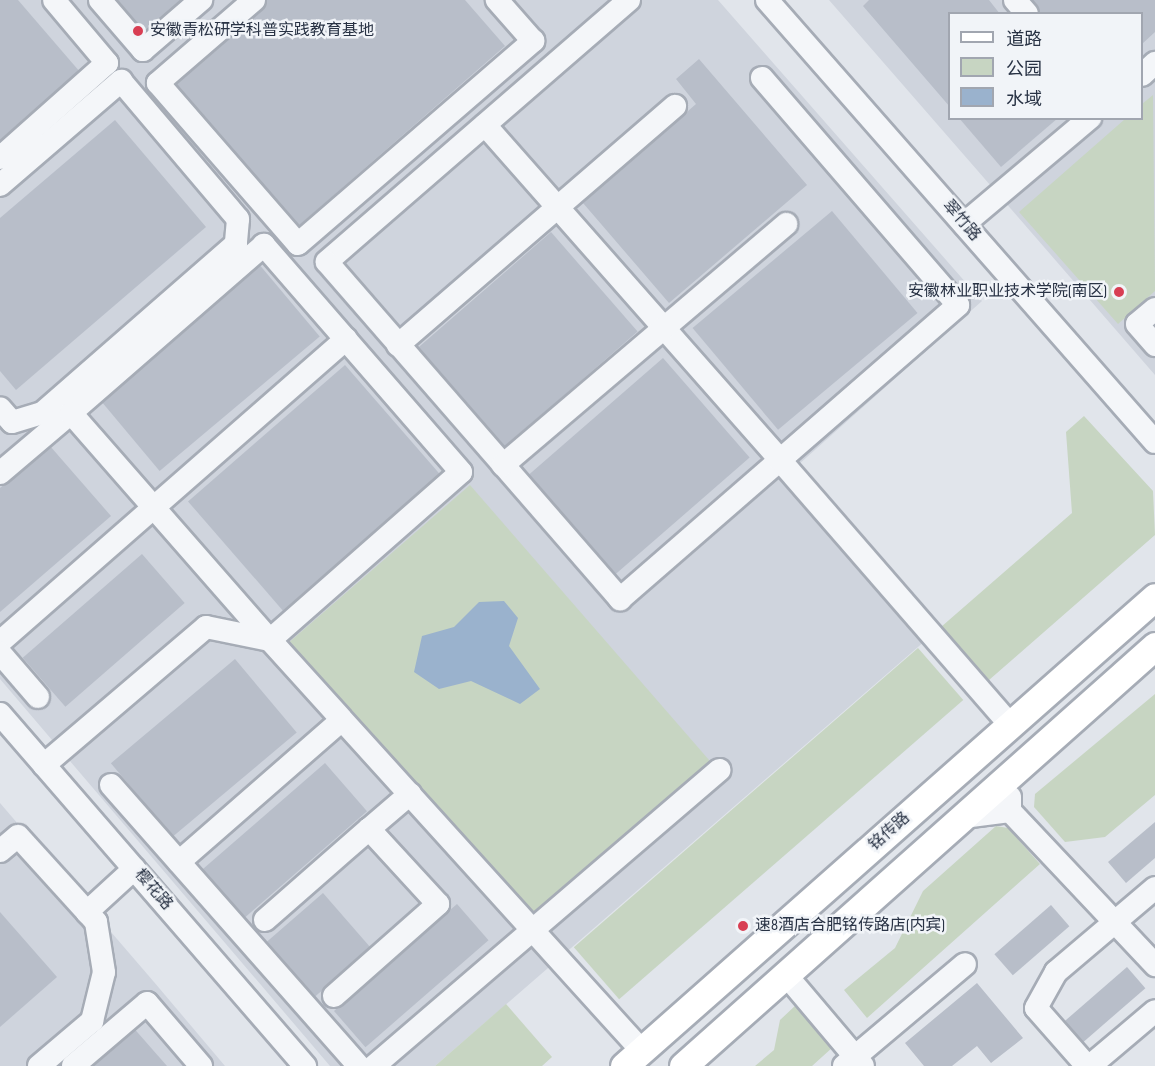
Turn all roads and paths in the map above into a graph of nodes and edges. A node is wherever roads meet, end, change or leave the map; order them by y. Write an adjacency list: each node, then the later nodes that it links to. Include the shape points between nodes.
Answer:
1 (54, 0): 16 (street, via 106,63)
2 (100, 0): 3 (street, via 143,50)
3 (201, 0)
4 (254, 0): 5 (street, via 158,83 298,244 533,41)
5 (497, 0)
6 (629, 0): 15 (street)
7 (768, 0): 20 (street, 翠竹路)
8 (1015, 0): 9 (street)
9 (1025, 12)
10 (1155, 63): 11 (street)
11 (1143, 74)
12 (762, 78): 29 (street, via 958,305)
13 (675, 106): 18 (street)
14 (1088, 120): 20 (street)
15 (485, 125): 18 (street); 24 (street, via 327,262)
16 (0, 158)
17 (0, 186): 26 (street, via 121,81 238,219 236,244 42,412 12,422)
18 (559, 209): 22 (street); 24 (street)
19 (786, 224): 22 (street)
20 (964, 224): 28 (street, 翠竹路)
21 (1155, 309): 25 (street, via 1137,324)
22 (663, 327): 29 (street); 30 (street)
23 (346, 339): 27 (street, via 264,245); 32 (street); 34 (street, via 461,472)
24 (398, 345): 30 (street)
25 (1155, 345)
26 (0, 408)
27 (71, 412): 31 (street); 32 (street)
28 (1155, 442)
29 (780, 460): 30 (street, via 620,599); 41 (street)
30 (503, 465)
31 (0, 473)
32 (154, 508): 34 (street); 35 (street)
33 (1155, 597): 41 (main road, 铭传路)
34 (270, 640): 40 (street); 42 (street, via 206,627)
35 (0, 642)
36 (1155, 646): 44 (main road)
37 (0, 653): 38 (street)
38 (38, 697)
39 (0, 714): 42 (street, 樱花路)
40 (342, 720): 46 (street); 51 (street)
41 (1010, 725): 63 (main road, 铭传路)
42 (44, 765): 52 (street, 樱花路)
43 (719, 770): 57 (street)
44 (1011, 775): 47 (street); 48 (main road)
45 (111, 785): 51 (street)
46 (410, 794): 49 (street); 57 (street)
47 (1010, 811): 48 (street); 56 (street)
48 (963, 818): 60 (main road)
49 (369, 829): 55 (street); 61 (street, via 438,904)
50 (0, 851): 54 (street, via 18,836)
51 (179, 862): 69 (street)
52 (134, 869): 54 (street); 68 (street, 樱花路)
53 (1155, 888): 56 (street)
54 (87, 912): 65 (street, via 96,922 104,972 92,1021)
55 (265, 920)
56 (1113, 923): 59 (street); 72 (street, via 1056,972 1036,1008)
57 (533, 931): 63 (street); 70 (street)
58 (965, 964): 64 (street)
59 (1155, 965)
60 (786, 975): 64 (street); 71 (main road)
61 (334, 996)
62 (1155, 1011): 72 (street)
63 (633, 1059)
64 (854, 1063)
65 (39, 1066)
66 (73, 1066): 67 (street, via 147,1003)
67 (201, 1066)
68 (305, 1066)
69 (358, 1066)
70 (374, 1066)
71 (683, 1066)
72 (1088, 1066)

